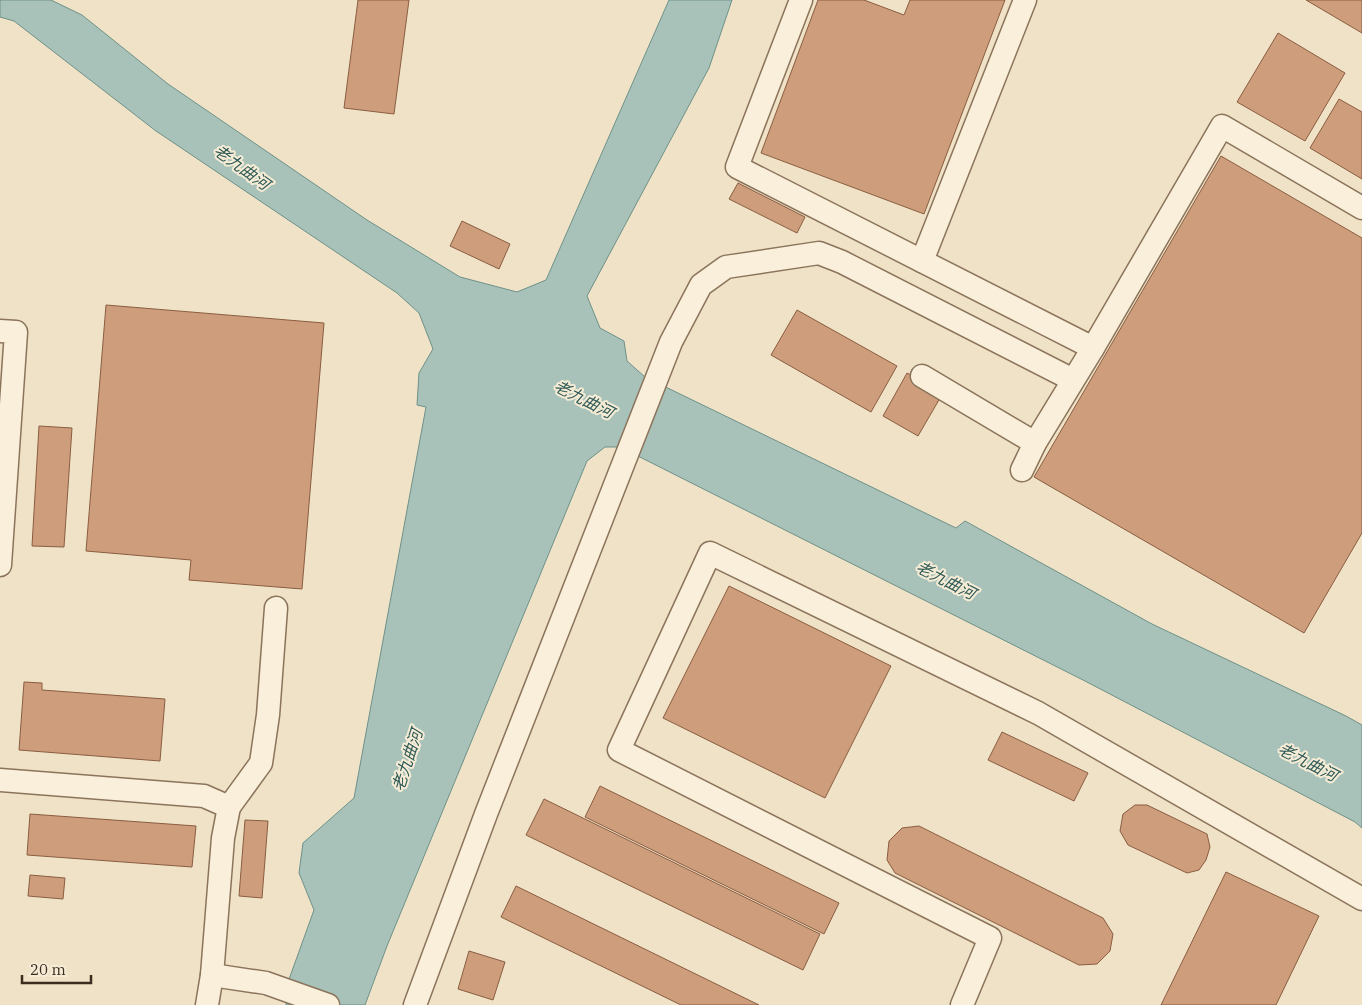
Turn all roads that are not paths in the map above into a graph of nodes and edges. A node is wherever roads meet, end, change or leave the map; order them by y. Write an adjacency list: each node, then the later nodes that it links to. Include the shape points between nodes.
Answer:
1 (800, 0): 4 (street, via 737,168)
2 (1025, 0): 4 (street)
3 (1362, 208): 6 (street, via 1222,126)
4 (922, 261): 6 (street)
5 (0, 331): 11 (street, via 16,332)
6 (1093, 348): 8 (street)
7 (922, 376): 9 (street)
8 (1072, 380): 9 (street); 19 (street, via 819,252 726,268 701,286 659,372)
9 (1035, 443): 10 (street)
10 (1022, 470)
11 (0, 565)
12 (276, 608): 14 (street, via 261,763)
13 (0, 780): 14 (street, via 204,796)
14 (229, 807): 16 (street, via 223,838)
15 (1362, 899): 20 (street, via 1038,712 710,553 619,750 990,938)
16 (212, 975): 17 (street); 18 (street, via 266,983)
17 (207, 1005)
18 (328, 1005)
19 (415, 1005)
20 (962, 1005)

